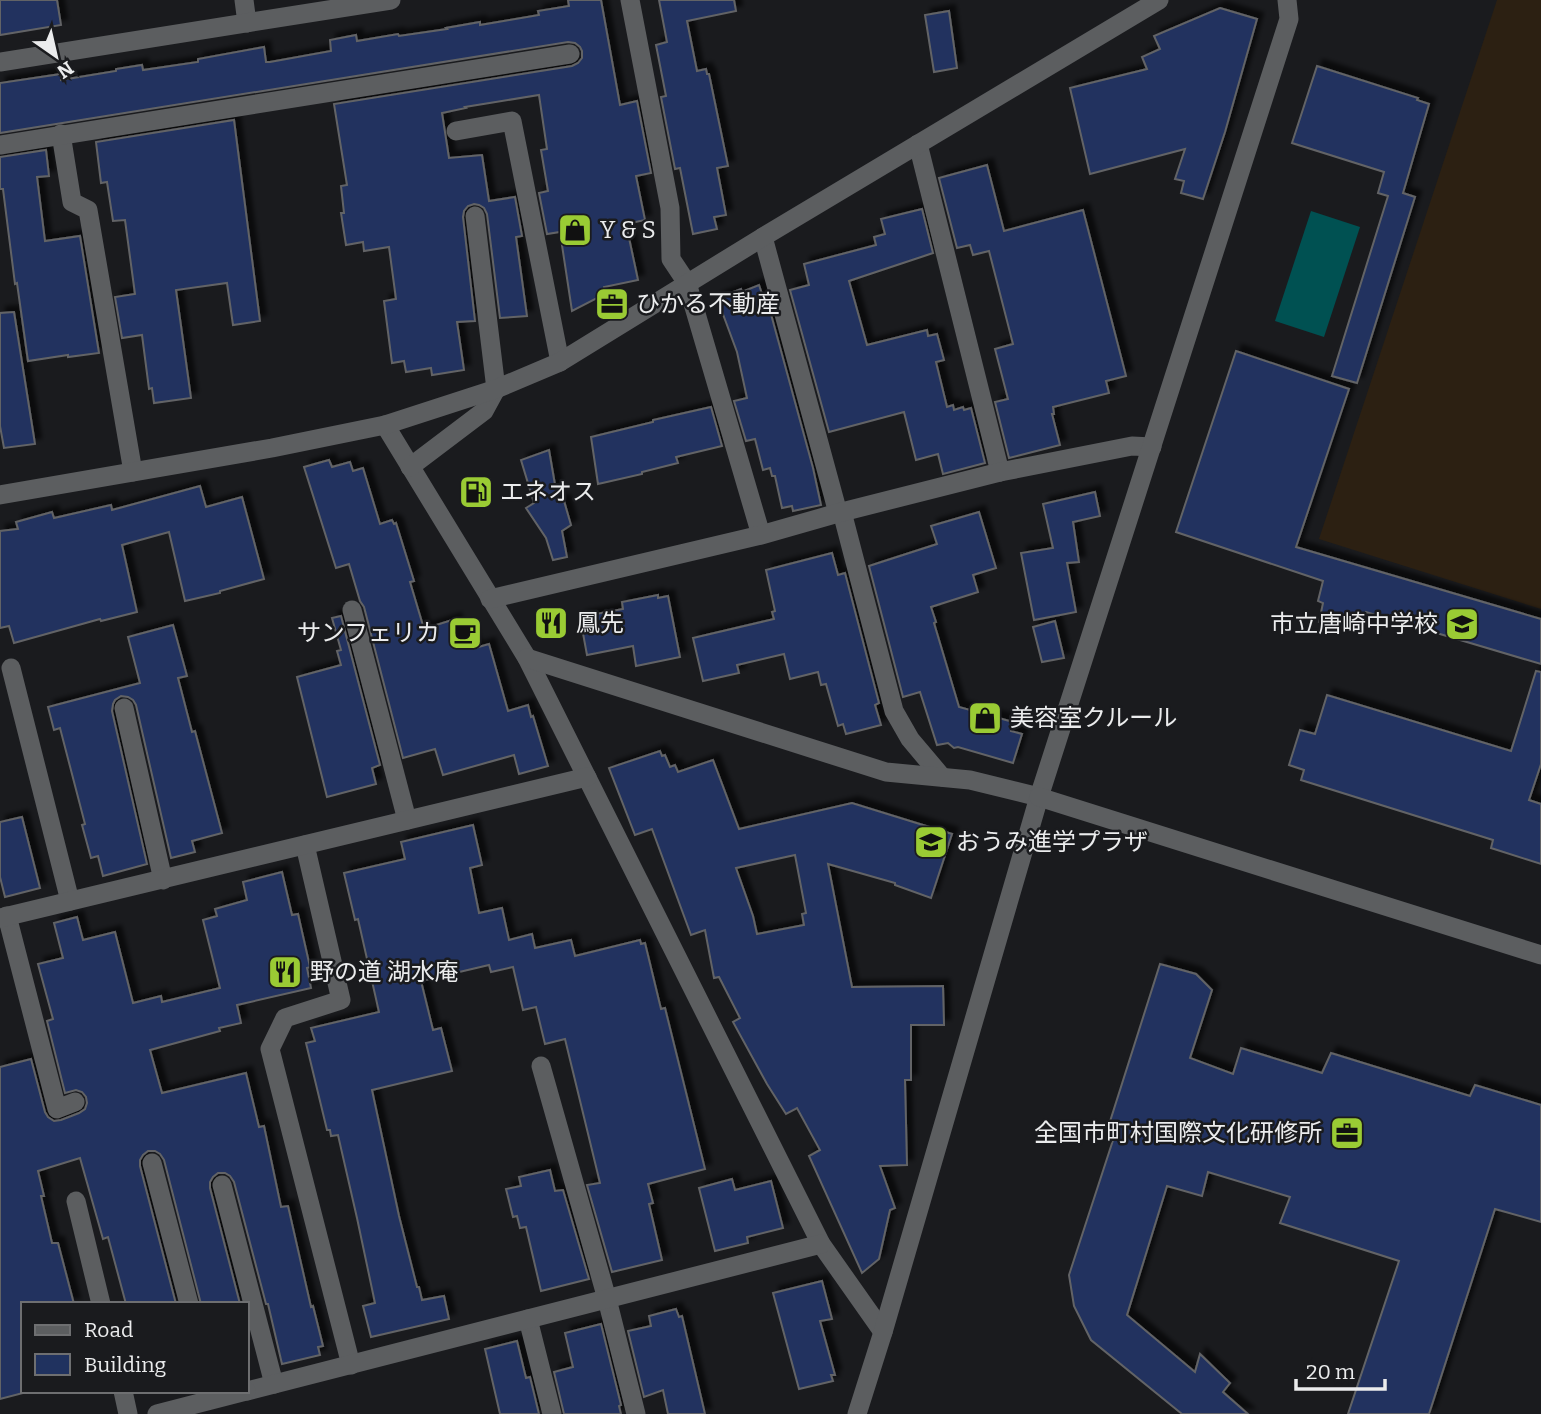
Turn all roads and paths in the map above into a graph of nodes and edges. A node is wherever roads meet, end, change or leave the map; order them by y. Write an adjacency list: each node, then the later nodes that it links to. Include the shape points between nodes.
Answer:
1 (244, 0): 6 (street)
2 (391, 0): 6 (street)
3 (630, 0): 15 (street, via 670,208 671,259)
4 (1287, 0): 19 (street, via 1289,19)
5 (1152, 2): 12 (street)
6 (247, 23): 8 (street)
7 (570, 54): 10 (street)
8 (0, 62)
9 (456, 131): 16 (street, via 512,121)
10 (61, 134): 11 (street); 21 (street, via 72,202 88,209)
11 (0, 145)
12 (918, 145): 14 (street); 22 (street)
13 (475, 216): 17 (street)
14 (763, 237): 15 (street); 24 (street)
15 (687, 283): 16 (street); 25 (street)
16 (559, 362): 17 (street)
17 (496, 390): 18 (street); 20 (street, via 484,411)
18 (385, 425): 20 (street); 21 (street)
19 (1152, 447): 22 (street, via 1132,446); 33 (street)
20 (410, 467): 26 (street)
21 (133, 472): 23 (street)
22 (1000, 472): 24 (street)
23 (0, 495)
24 (840, 513): 25 (street); 32 (street, via 894,710 910,739)
25 (761, 535): 26 (street)
26 (490, 599): 28 (street)
27 (352, 610): 34 (street)
28 (527, 658): 31 (street); 32 (street, via 886,772)
29 (11, 668): 37 (street)
30 (124, 708): 36 (street)
31 (587, 777): 34 (street); 45 (street)
32 (942, 777): 33 (street)
33 (1039, 797): 39 (street); 50 (street)
34 (407, 820): 35 (street)
35 (305, 845): 36 (street); 51 (street, via 341,1000 285,1018 270,1049)
36 (163, 880): 37 (street)
37 (70, 901): 38 (street)
38 (4, 917): 41 (street, via 57,1109)
39 (1541, 955)
40 (541, 1066): 46 (street)
41 (75, 1102)
42 (152, 1163): 48 (street)
43 (222, 1185): 52 (street)
44 (76, 1201): 47 (street)
45 (821, 1244): 46 (street); 50 (street)
46 (607, 1299): 49 (street); 60 (street)
47 (101, 1302)
48 (188, 1302)
49 (528, 1319): 51 (street); 59 (street)
50 (883, 1332): 61 (street)
51 (351, 1365): 52 (street)
52 (274, 1384): 53 (street)
53 (248, 1391)
54 (123, 1393): 57 (street)
55 (241, 1393): 56 (street)
56 (214, 1402): 58 (street)
57 (128, 1414)
58 (157, 1414)
59 (552, 1414)
60 (636, 1414)
61 (857, 1414)

